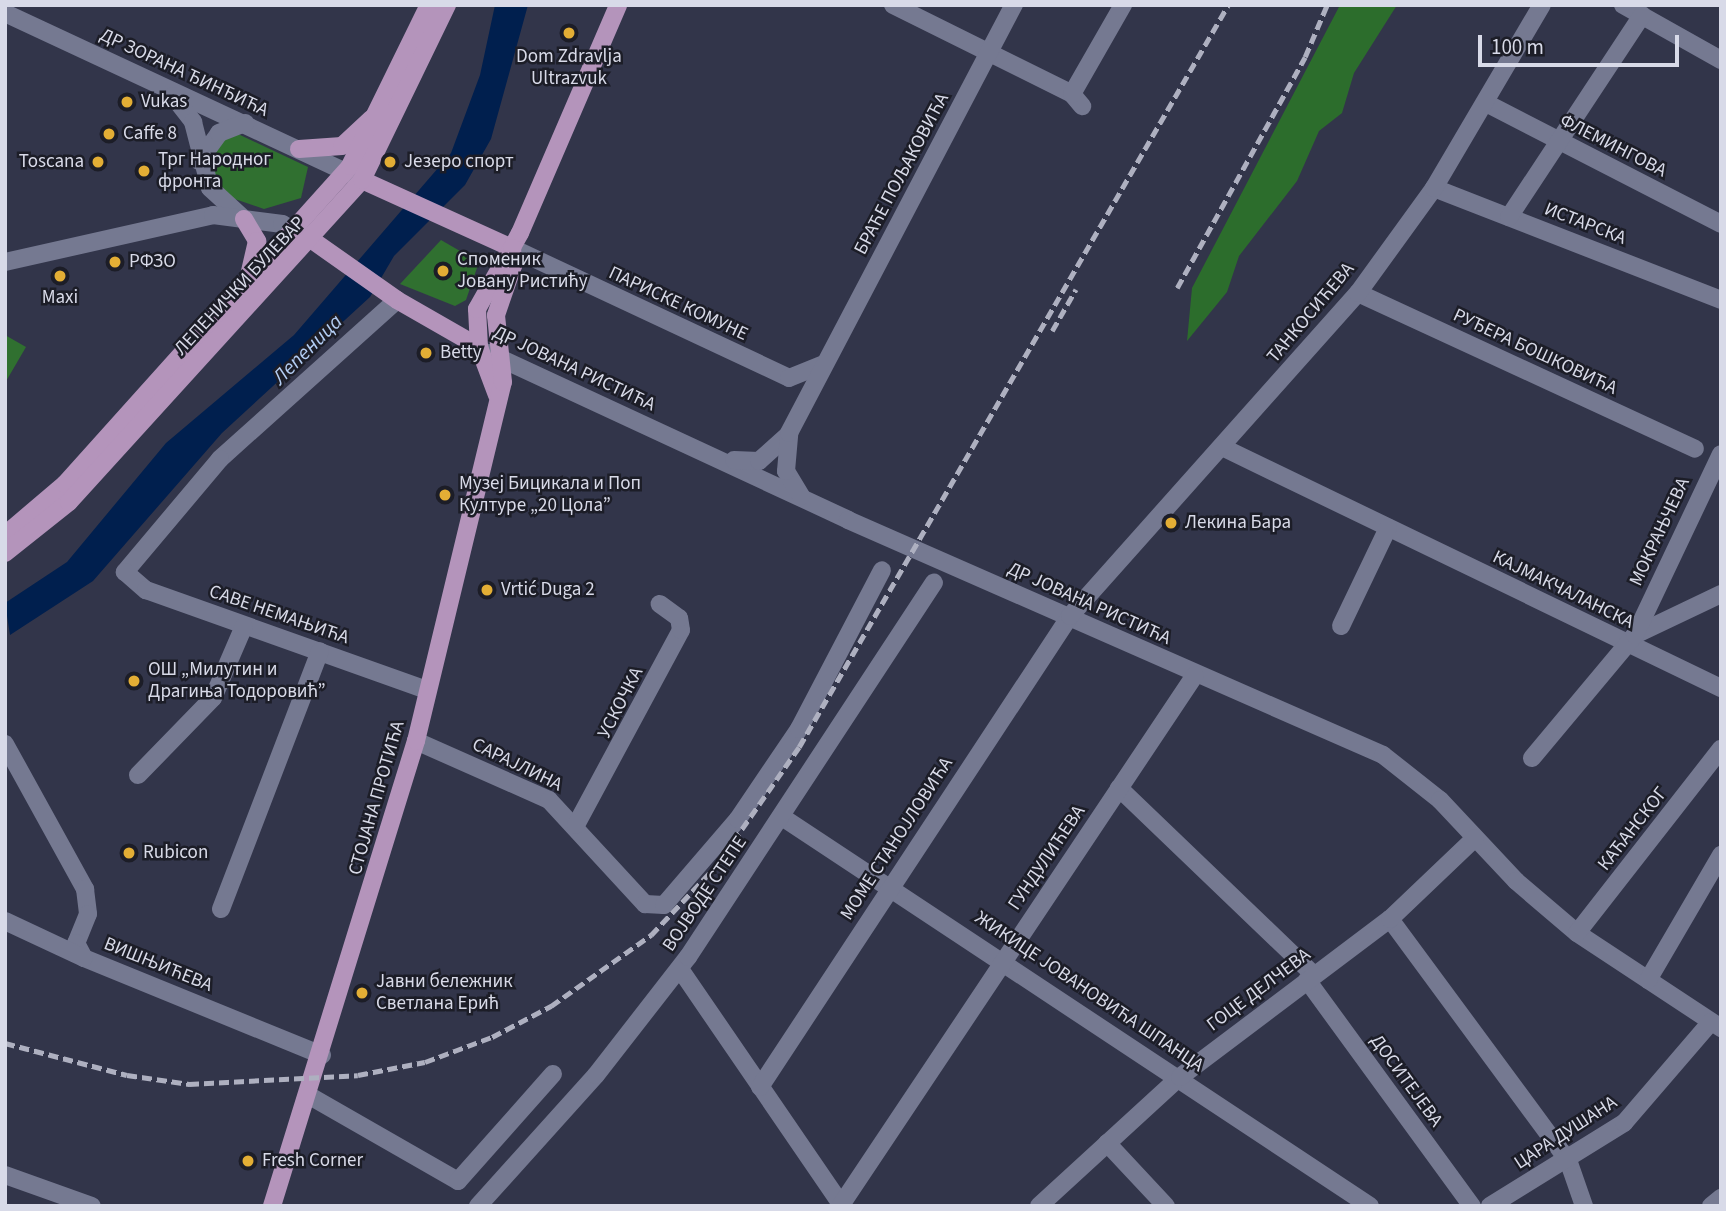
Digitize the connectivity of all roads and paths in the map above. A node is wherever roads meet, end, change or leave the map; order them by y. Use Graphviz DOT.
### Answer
graph roads {
  1 [pos="429,5"];
  2 [pos="447,5"];
  3 [pos="618,5"];
  4 [pos="893,5"];
  5 [pos="1014,5"];
  6 [pos="1123,5"];
  7 [pos="1542,5"];
  8 [pos="1623,5"];
  9 [pos="5,13"];
  10 [pos="1642,15"];
  11 [pos="988,52"];
  12 [pos="1720,59"];
  13 [pos="168,90"];
  14 [pos="1486,103"];
  15 [pos="386,104"];
  16 [pos="244,123"];
  17 [pos="1557,141"];
  18 [pos="299,149"];
  19 [pos="199,161"];
  20 [pos="345,172"];
  21 [pos="362,180"];
  22 [pos="1434,188"];
  23 [pos="1509,217"];
  24 [pos="244,219"];
  25 [pos="1721,224"];
  26 [pos="295,229"];
  27 [pos="312,240"];
  28 [pos="512,248"];
  29 [pos="5,262"];
  30 [pos="246,284"];
  31 [pos="1357,293"];
  32 [pos="393,297"];
  33 [pos="1721,300"];
  34 [pos="497,306"];
  35 [pos="475,323"];
  36 [pos="442,328"];
  37 [pos="479,347"];
  38 [pos="502,360"];
  39 [pos="826,362"];
  40 [pos="789,378"];
  41 [pos="497,395"];
  42 [pos="800,412"];
  43 [pos="789,433"];
  44 [pos="1224,448"];
  45 [pos="1695,449"];
  46 [pos="1721,454"];
  47 [pos="717,457"];
  48 [pos="805,499"];
  49 [pos="1388,528"];
  50 [pos="5,535"];
  51 [pos="5,553"];
  52 [pos="882,570"];
  53 [pos="934,582"];
  54 [pos="1721,594"];
  55 [pos="660,604"];
  56 [pos="1070,616"];
  57 [pos="244,626"];
  58 [pos="1341,626"];
  59 [pos="1631,640"];
  60 [pos="320,651"];
  61 [pos="1195,675"];
  62 [pos="1721,688"];
  63 [pos="428,690"];
  64 [pos="416,741"];
  65 [pos="5,744"];
  66 [pos="1721,749"];
  67 [pos="1532,758"];
  68 [pos="138,775"];
  69 [pos="1119,788"];
  70 [pos="782,817"];
  71 [pos="576,825"];
  72 [pos="1475,838"];
  73 [pos="1721,855"];
  74 [pos="890,886"];
  75 [pos="645,904"];
  76 [pos="221,909"];
  77 [pos="1390,919"];
  78 [pos="5,921"];
  79 [pos="1577,933"];
  80 [pos="84,958"];
  81 [pos="1004,959"];
  82 [pos="680,969"];
  83 [pos="1311,977"];
  84 [pos="1648,979"];
  85 [pos="1716,1025"];
  86 [pos="322,1055"];
  87 [pos="552,1074"];
  88 [pos="1180,1077"];
  89 [pos="760,1087"];
  90 [pos="308,1095"];
  91 [pos="1107,1143"];
  92 [pos="1568,1160"];
  93 [pos="5,1175"];
  94 [pos="1721,1198"];
  95 [pos="488,1203"];
  96 [pos="92,1206"];
  97 [pos="272,1206"];
  98 [pos="841,1206"];
  99 [pos="1040,1206"];
  100 [pos="1166,1206"];
  101 [pos="1370,1206"];
  102 [pos="1472,1206"];
  103 [pos="1490,1206"];
  104 [pos="1584,1206"];
  105 [pos="1711,1206"];
  1 -- 15 [label="main road, ЛЕПЕНИЧКИ БУЛЕВАР"];
  2 -- 21 [label="main road, ЛЕПЕНИЧКИ БУЛЕВАР"];
  3 -- 28 [label="main road"];
  4 -- 11 [label="street"];
  5 -- 11 [label="street, БРАЋЕ ПОЉАКОВИЋА"];
  6 -- 11 [label="street"];
  7 -- 14 [label="street, ТАНКОСИЋЕВА"];
  8 -- 10 [label="street"];
  9 -- 13 [label="street, ДР ЗОРАНА ЂИНЂИЋА"];
  10 -- 12 [label="street"];
  10 -- 17 [label="street"];
  11 -- 39 [label="street, БРАЋЕ ПОЉАКОВИЋА"];
  13 -- 16 [label="street, ДР ЗОРАНА ЂИНЂИЋА"];
  13 -- 19 [label="street"];
  14 -- 17 [label="street, ФЛЕМИНГОВА"];
  14 -- 22 [label="street, ТАНКОСИЋЕВА"];
  15 -- 18 [label="main road"];
  15 -- 20 [label="main road, ЛЕПЕНИЧКИ БУЛЕВАР"];
  16 -- 18 [label="street, ДР ЗОРАНА ЂИНЂИЋА"];
  16 -- 19 [label="street"];
  17 -- 23 [label="street"];
  17 -- 25 [label="street, ФЛЕМИНГОВА"];
  18 -- 20 [label="street, ДР ЗОРАНА ЂИНЂИЋА"];
  19 -- 24 [label="street"];
  20 -- 21 [label="street, ДР ЗОРАНА ЂИНЂИЋА"];
  20 -- 26 [label="main road, ЛЕПЕНИЧКИ БУЛЕВАР"];
  21 -- 27 [label="main road, ЛЕПЕНИЧКИ БУЛЕВАР"];
  21 -- 28 [label="main road"];
  22 -- 23 [label="street, ИСТАРСКА"];
  22 -- 31 [label="street, ТАНКОСИЋЕВА"];
  23 -- 33 [label="street, ИСТАРСКА"];
  24 -- 26 [label="street"];
  24 -- 29 [label="street"];
  24 -- 30 [label="main road"];
  26 -- 27 [label="street"];
  26 -- 30 [label="main road, ЛЕПЕНИЧКИ БУЛЕВАР"];
  27 -- 32 [label="main road, ДР ЈОВАНА РИСТИЋА"];
  27 -- 51 [label="main road, ЛЕПЕНИЧКИ БУЛЕВАР"];
  28 -- 34 [label="main road"];
  28 -- 35 [label="main road"];
  28 -- 40 [label="street, ПАРИСКЕ КОМУНЕ"];
  30 -- 50 [label="main road, ЛЕПЕНИЧКИ БУЛЕВАР"];
  31 -- 44 [label="street, ТАНКОСИЋЕВА"];
  31 -- 45 [label="street, РУЂЕРА БОШКОВИЋА"];
  32 -- 36 [label="main road, ДР ЈОВАНА РИСТИЋА"];
  32 -- 57 [label="street, САВЕ НЕМАЊИЋА"];
  34 -- 35 [label="main road"];
  34 -- 38 [label="main road, СТОЈАНА ПРОТИЋА"];
  35 -- 36 [label="main road"];
  35 -- 37 [label="main road"];
  36 -- 37 [label="main road, ДР ЈОВАНА РИСТИЋА"];
  37 -- 38 [label="street, ДР ЈОВАНА РИСТИЋА"];
  37 -- 41 [label="main road"];
  38 -- 41 [label="main road, СТОЈАНА ПРОТИЋА"];
  38 -- 47 [label="street, ДР ЈОВАНА РИСТИЋА"];
  39 -- 40 [label="street"];
  39 -- 42 [label="street, БРАЋЕ ПОЉАКОВИЋА"];
  40 -- 42 [label="street"];
  41 -- 63 [label="main road, СТОЈАНА ПРОТИЋА"];
  42 -- 43 [label="street, БРАЋЕ ПОЉАКОВИЋА"];
  43 -- 47 [label="street"];
  43 -- 48 [label="street"];
  44 -- 49 [label="street, КАЈМАКЧАЛАНСКА"];
  44 -- 56 [label="street, ТАНКОСИЋЕВА"];
  46 -- 59 [label="street, МОКРАЊЧЕВА"];
  47 -- 48 [label="street, ДР ЈОВАНА РИСТИЋА"];
  48 -- 61 [label="street, ДР ЈОВАНА РИСТИЋА"];
  49 -- 58 [label="street"];
  49 -- 59 [label="street, КАЈМАКЧАЛАНСКА"];
  52 -- 75 [label="street, ВОЈВОДЕ СТЕПЕ"];
  53 -- 70 [label="street, ВОЈВОДЕ СТЕПЕ"];
  54 -- 59 [label="street"];
  55 -- 71 [label="street, УСКОЧКА"];
  56 -- 74 [label="street, МОМЕ СТАНОЈЛОВИЋА"];
  57 -- 60 [label="street, САВЕ НЕМАЊИЋА"];
  57 -- 68 [label="street"];
  59 -- 62 [label="street, КАЈМАКЧАЛАНСКА"];
  59 -- 67 [label="street, МОКРАЊЧЕВА"];
  60 -- 63 [label="street, САВЕ НЕМАЊИЋА"];
  60 -- 76 [label="street"];
  61 -- 69 [label="street, ГУНДУЛИЋЕВА"];
  61 -- 72 [label="street, ДР ЈОВАНА РИСТИЋА"];
  63 -- 64 [label="main road, СТОЈАНА ПРОТИЋА"];
  64 -- 71 [label="street, САРАЈЛИНА"];
  64 -- 86 [label="main road, СТОЈАНА ПРОТИЋА"];
  65 -- 80 [label="street, ВИШЊИЋЕВА"];
  66 -- 79 [label="street, КАЋАНСКОГ"];
  69 -- 81 [label="street, ГУНДУЛИЋЕВА"];
  69 -- 83 [label="street, ДОСИТЕЈЕВА"];
  70 -- 74 [label="street, ЖИКИЦЕ ЈОВАНОВИЋА ШПАНЦА"];
  70 -- 82 [label="street, ВОЈВОДЕ СТЕПЕ"];
  71 -- 75 [label="street, САРАЈЛИНА"];
  72 -- 77 [label="street, ГОЦЕ ДЕЛЧЕВА"];
  72 -- 79 [label="street, ДР ЈОВАНА РИСТИЋА"];
  73 -- 84 [label="street"];
  74 -- 81 [label="street, ЖИКИЦЕ ЈОВАНОВИЋА ШПАНЦА"];
  74 -- 89 [label="street, МОМЕ СТАНОЈЛОВИЋА"];
  77 -- 83 [label="street, ГОЦЕ ДЕЛЧЕВА"];
  77 -- 92 [label="street"];
  78 -- 80 [label="street"];
  79 -- 84 [label="street, ДР ЈОВАНА РИСТИЋА"];
  80 -- 86 [label="street, ВИШЊИЋЕВА"];
  81 -- 88 [label="street, ЖИКИЦЕ ЈОВАНОВИЋА ШПАНЦА"];
  81 -- 98 [label="street, ГУНДУЛИЋЕВА"];
  82 -- 89 [label="street"];
  82 -- 95 [label="street, ВОЈВОДЕ СТЕПЕ"];
  83 -- 88 [label="street, ГОЦЕ ДЕЛЧЕВА"];
  83 -- 102 [label="street, ДОСИТЕЈЕВА"];
  84 -- 85 [label="street, ДР ЈОВАНА РИСТИЋА"];
  85 -- 92 [label="street, ЦАРА ДУШАНА"];
  86 -- 90 [label="main road, СТОЈАНА ПРОТИЋА"];
  87 -- 90 [label="street"];
  88 -- 91 [label="street, ГОЦЕ ДЕЛЧЕВА"];
  88 -- 101 [label="street, ЖИКИЦЕ ЈОВАНОВИЋА ШПАНЦА"];
  89 -- 98 [label="street"];
  90 -- 97 [label="main road, СТОЈАНА ПРОТИЋА"];
  91 -- 99 [label="street, ГОЦЕ ДЕЛЧЕВА"];
  91 -- 100 [label="street"];
  92 -- 103 [label="street, ЦАРА ДУШАНА"];
  92 -- 104 [label="street"];
  93 -- 96 [label="street"];
  94 -- 105 [label="street"];
}
